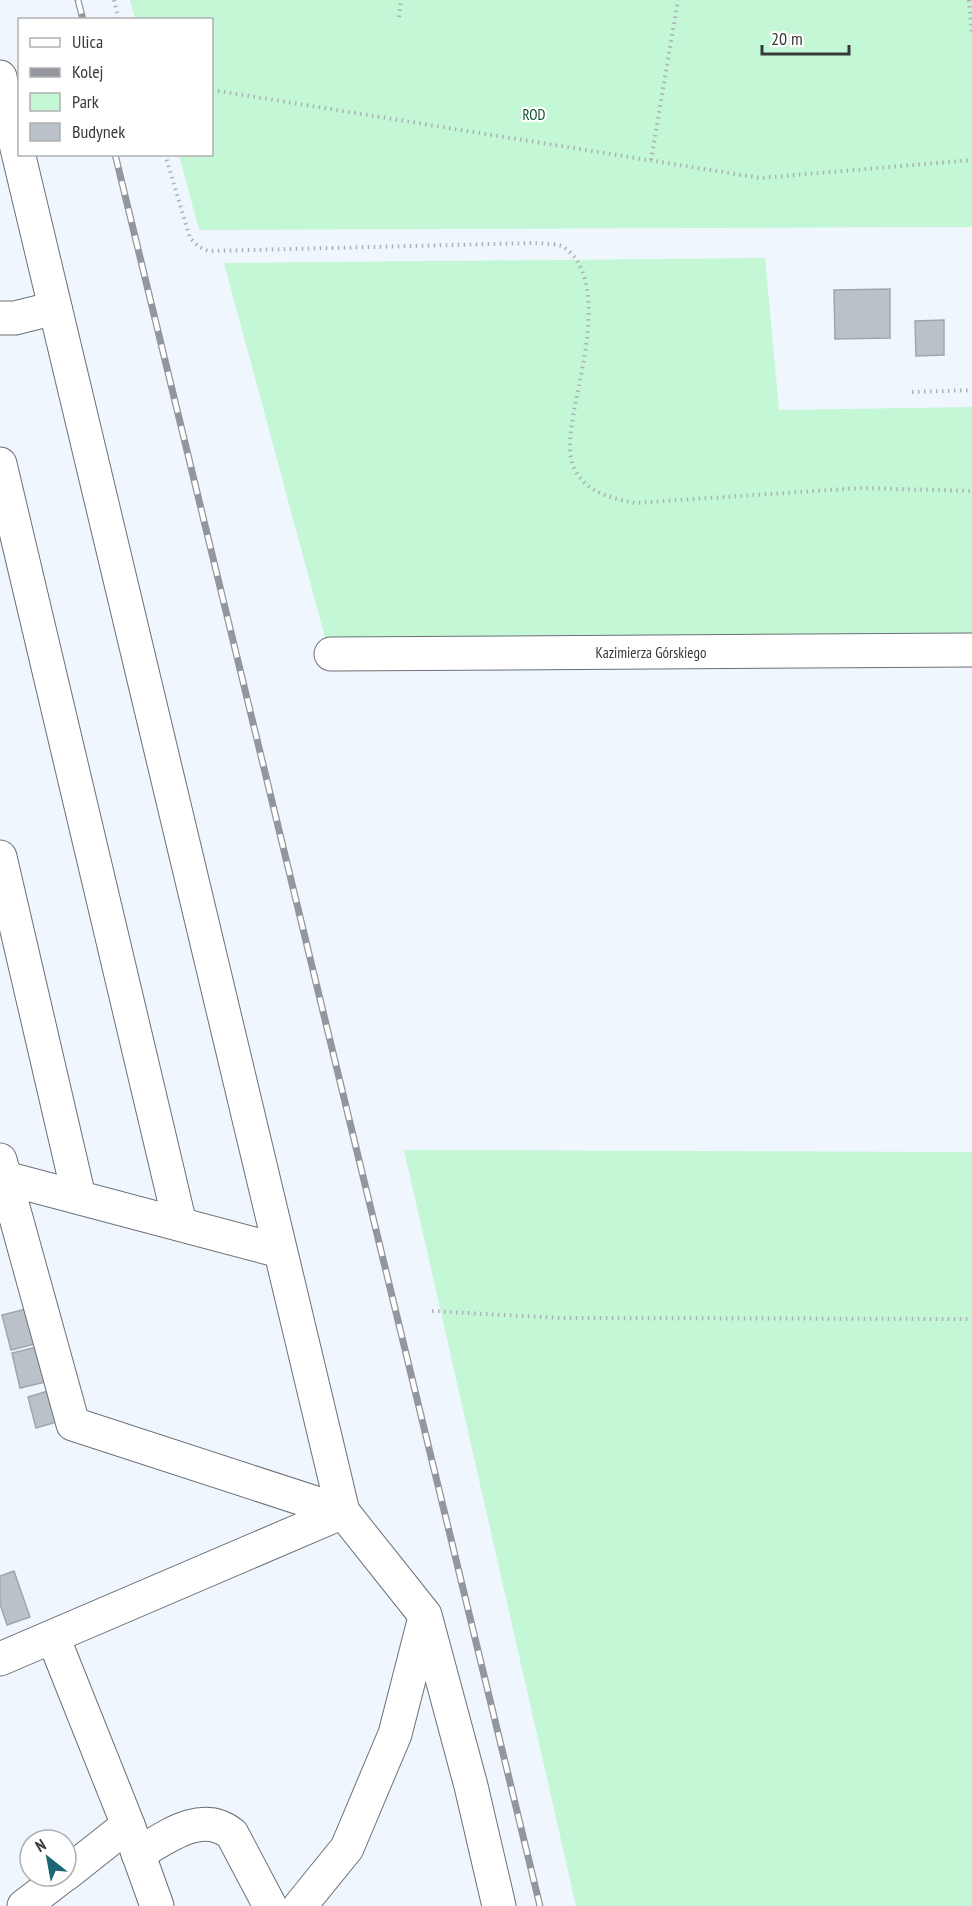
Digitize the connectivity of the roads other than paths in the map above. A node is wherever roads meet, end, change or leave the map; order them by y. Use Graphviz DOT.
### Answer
graph roads {
  1 [pos="0,77"];
  2 [pos="18,153"];
  3 [pos="19,156"];
  4 [pos="55,308"];
  5 [pos="0,318"];
  6 [pos="0,464"];
  7 [pos="972,650"];
  8 [pos="331,654"];
  9 [pos="0,857"];
  10 [pos="2,1169"];
  11 [pos="79,1197"];
  12 [pos="180,1224"];
  13 [pos="280,1251"];
  14 [pos="343,1512"];
  15 [pos="425,1615"];
  16 [pos="53,1637"];
  17 [pos="0,1659"];
  18 [pos="133,1839"];
  19 [pos="78,1868"];
  20 [pos="47,1888"];
  21 [pos="24,1906"];
  22 [pos="157,1906"];
  23 [pos="270,1906"];
  24 [pos="300,1906"];
  25 [pos="499,1906"];
  1 -- 2 [label="street"];
  3 -- 4 [label="street"];
  4 -- 5 [label="street"];
  4 -- 13 [label="street"];
  6 -- 12 [label="street"];
  7 -- 8 [label="street, Kazimierza Górskiego"];
  9 -- 11 [label="street"];
  10 -- 11 [label="street"];
  10 -- 14 [label="street"];
  11 -- 12 [label="street"];
  12 -- 13 [label="street"];
  13 -- 14 [label="street"];
  14 -- 15 [label="street"];
  14 -- 16 [label="street"];
  15 -- 24 [label="street"];
  15 -- 25 [label="street"];
  16 -- 17 [label="street"];
  16 -- 18 [label="street"];
  18 -- 19 [label="street"];
  18 -- 22 [label="street"];
  18 -- 23 [label="street"];
  20 -- 21 [label="street"];
}
